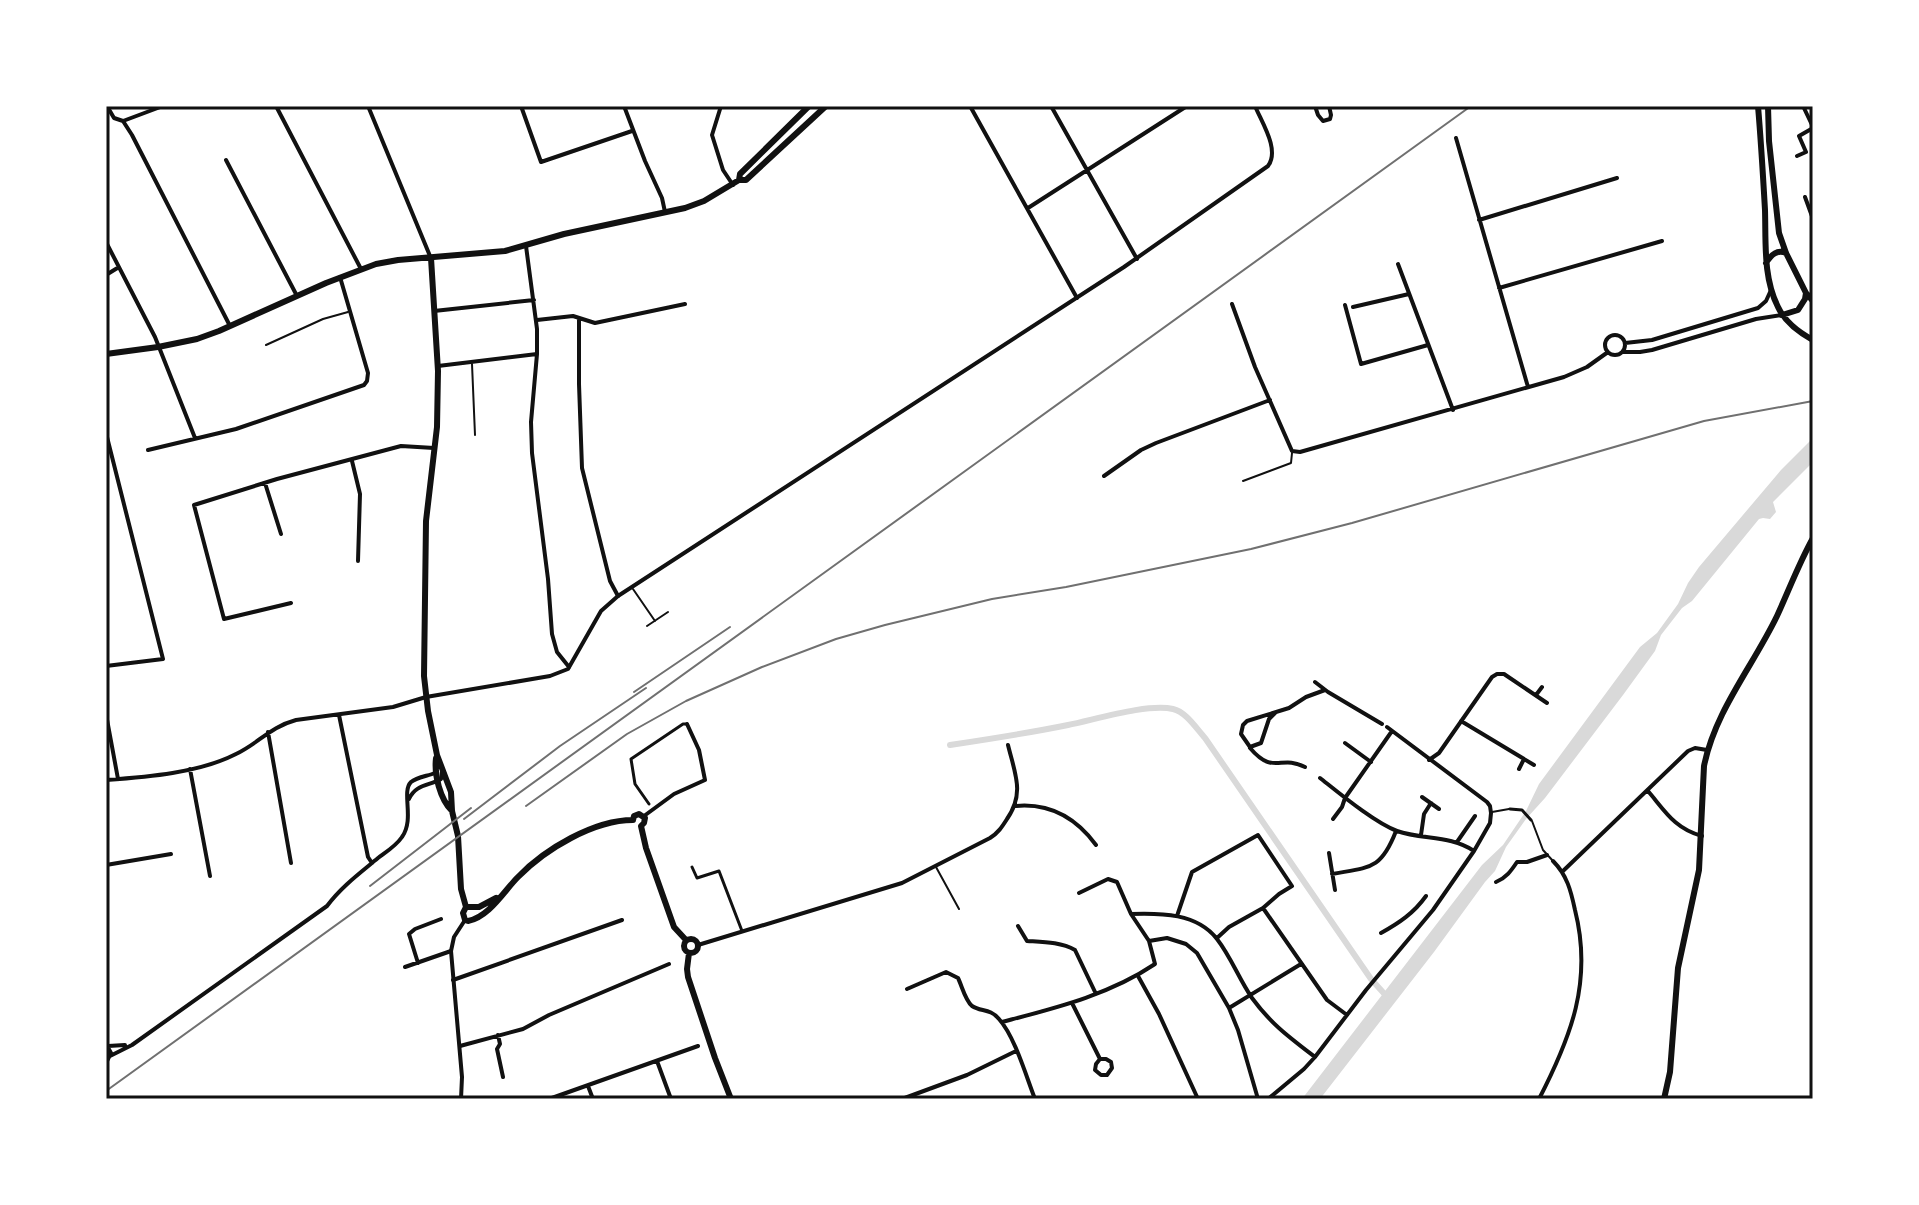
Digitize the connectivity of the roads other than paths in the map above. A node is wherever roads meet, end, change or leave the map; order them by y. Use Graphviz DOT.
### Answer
graph roads {
  1 [pos="107,106"];
  2 [pos="163,106"];
  3 [pos="276,106"];
  4 [pos="368,106"];
  5 [pos="521,106"];
  6 [pos="624,106"];
  7 [pos="721,106"];
  8 [pos="809,106"];
  9 [pos="826,106"];
  10 [pos="970,106"];
  11 [pos="1051,106"];
  12 [pos="1187,106"];
  13 [pos="1255,106"];
  14 [pos="1315,106"];
  15 [pos="1329,106"];
  16 [pos="1758,106"];
  17 [pos="1768,106"];
  18 [pos="1803,106"];
  19 [pos="1178,108"];
  20 [pos="123,121"];
  21 [pos="1813,128"];
  22 [pos="632,131"];
  23 [pos="1456,138"];
  24 [pos="1797,156"];
  25 [pos="226,160"];
  26 [pos="1087,170"];
  27 [pos="1617,178"];
  28 [pos="736,182"];
  29 [pos="1805,197"];
  30 [pos="1028,208"];
  31 [pos="666,213"];
  32 [pos="1813,219"];
  33 [pos="1479,220"];
  34 [pos="1662,241"];
  35 [pos="106,242"];
  36 [pos="526,246"];
  37 [pos="1786,253"];
  38 [pos="431,258"];
  39 [pos="1137,259"];
  40 [pos="1766,263"];
  41 [pos="1398,264"];
  42 [pos="119,267"];
  43 [pos="361,269"];
  44 [pos="106,275"];
  45 [pos="340,277"];
  46 [pos="1499,288"];
  47 [pos="1771,290"];
  48 [pos="1409,294"];
  49 [pos="297,296"];
  50 [pos="1077,298"];
  51 [pos="534,300"];
  52 [pos="1811,300"];
  53 [pos="685,304"];
  54 [pos="1232,304"];
  55 [pos="1345,305"];
  56 [pos="1353,307"];
  57 [pos="349,311"];
  58 [pos="434,311"];
  59 [pos="1782,315"];
  60 [pos="579,318"];
  61 [pos="537,320"];
  62 [pos="230,326"];
  63 [pos="1813,340"];
  64 [pos="1625,343"];
  65 [pos="266,345"];
  66 [pos="1428,345"];
  67 [pos="158,347"];
  68 [pos="1608,352"];
  69 [pos="1623,352"];
  70 [pos="106,354"];
  71 [pos="537,354"];
  72 [pos="472,361"];
  73 [pos="438,366"];
  74 [pos="1528,387"];
  75 [pos="1270,400"];
  76 [pos="1453,410"];
  77 [pos="106,433"];
  78 [pos="475,435"];
  79 [pos="195,438"];
  80 [pos="434,448"];
  81 [pos="148,450"];
  82 [pos="1292,451"];
  83 [pos="352,460"];
  84 [pos="1104,476"];
  85 [pos="1243,481"];
  86 [pos="265,483"];
  87 [pos="281,534"];
  88 [pos="1813,538"];
  89 [pos="358,561"];
  90 [pos="632,587"];
  91 [pos="618,596"];
  92 [pos="291,603"];
  93 [pos="668,612"];
  94 [pos="655,621"];
  95 [pos="647,626"];
  96 [pos="106,666"];
  97 [pos="569,667"];
  98 [pos="1315,682"];
  99 [pos="1542,687"];
  100 [pos="1325,690"];
  101 [pos="1536,695"];
  102 [pos="426,697"];
  103 [pos="1547,703"];
  104 [pos="1275,713"];
  105 [pos="106,714"];
  106 [pos="339,715"];
  107 [pos="1461,721"];
  108 [pos="687,724"];
  109 [pos="1387,727"];
  110 [pos="268,732"];
  111 [pos="1261,743"];
  112 [pos="1345,743"];
  113 [pos="1250,747"];
  114 [pos="1009,748"];
  115 [pos="1707,750"];
  116 [pos="437,755"];
  117 [pos="1259,758"];
  118 [pos="1524,759"];
  119 [pos="1429,760"];
  120 [pos="1371,762"];
  121 [pos="441,765"];
  122 [pos="1534,765"];
  123 [pos="1305,767"];
  124 [pos="190,769"];
  125 [pos="1519,769"];
  126 [pos="436,772"];
  127 [pos="1320,778"];
  128 [pos="118,779"];
  129 [pos="106,780"];
  130 [pos="438,781"];
  131 [pos="1648,791"];
  132 [pos="1422,797"];
  133 [pos="1345,798"];
  134 [pos="408,801"];
  135 [pos="1431,803"];
  136 [pos="649,804"];
  137 [pos="1016,806"];
  138 [pos="1439,809"];
  139 [pos="1510,809"];
  140 [pos="1491,813"];
  141 [pos="453,815"];
  142 [pos="644,816"];
  143 [pos="1475,816"];
  144 [pos="1333,819"];
  145 [pos="633,820"];
  146 [pos="1531,820"];
  147 [pos="641,826"];
  148 [pos="1396,831"];
  149 [pos="1421,835"];
  150 [pos="1702,836"];
  151 [pos="1457,842"];
  152 [pos="1096,845"];
  153 [pos="1474,851"];
  154 [pos="1329,853"];
  155 [pos="171,854"];
  156 [pos="1547,855"];
  157 [pos="1553,861"];
  158 [pos="291,863"];
  159 [pos="372,863"];
  160 [pos="106,865"];
  161 [pos="936,866"];
  162 [pos="692,867"];
  163 [pos="1563,871"];
  164 [pos="1332,874"];
  165 [pos="210,876"];
  166 [pos="1496,882"];
  167 [pos="1335,890"];
  168 [pos="505,891"];
  169 [pos="1079,893"];
  170 [pos="1426,896"];
  171 [pos="470,907"];
  172 [pos="1263,908"];
  173 [pos="959,909"];
  174 [pos="1131,914"];
  175 [pos="1177,916"];
  176 [pos="477,917"];
  177 [pos="441,919"];
  178 [pos="465,920"];
  179 [pos="622,920"];
  180 [pos="1018,926"];
  181 [pos="742,931"];
  182 [pos="1381,933"];
  183 [pos="1217,938"];
  184 [pos="686,940"];
  185 [pos="1149,941"];
  186 [pos="698,945"];
  187 [pos="451,951"];
  188 [pos="689,953"];
  189 [pos="418,963"];
  190 [pos="669,964"];
  191 [pos="1301,964"];
  192 [pos="405,967"];
  193 [pos="1138,976"];
  194 [pos="453,980"];
  195 [pos="907,989"];
  196 [pos="1096,994"];
  197 [pos="1250,995"];
  198 [pos="1072,1003"];
  199 [pos="1229,1008"];
  200 [pos="1347,1015"];
  201 [pos="1002,1022"];
  202 [pos="498,1035"];
  203 [pos="107,1045"];
  204 [pos="132,1045"];
  205 [pos="459,1046"];
  206 [pos="698,1046"];
  207 [pos="1016,1051"];
  208 [pos="110,1056"];
  209 [pos="1315,1057"];
  210 [pos="1100,1059"];
  211 [pos="657,1061"];
  212 [pos="106,1063"];
  213 [pos="503,1077"];
  214 [pos="588,1086"];
  215 [pos="461,1099"];
  216 [pos="549,1099"];
  217 [pos="593,1099"];
  218 [pos="671,1099"];
  219 [pos="731,1099"];
  220 [pos="902,1099"];
  221 [pos="1035,1099"];
  222 [pos="1198,1099"];
  223 [pos="1258,1099"];
  224 [pos="1268,1099"];
  225 [pos="1539,1099"];
  226 [pos="1664,1099"];
  1 -- 20 [label="street"];
  2 -- 20 [label="street"];
  3 -- 43 [label="street"];
  4 -- 38 [label="street"];
  5 -- 22 [label="street"];
  6 -- 22 [label="street"];
  7 -- 28 [label="street"];
  8 -- 28 [label="main road"];
  9 -- 28 [label="main road"];
  10 -- 30 [label="street"];
  11 -- 26 [label="street"];
  12 -- 19 [label="street"];
  13 -- 39 [label="street"];
  14 -- 15 [label="street"];
  16 -- 40 [label="main road"];
  17 -- 37 [label="main road"];
  18 -- 21 [label="street"];
  19 -- 26 [label="street"];
  20 -- 62 [label="street"];
  21 -- 24 [label="street"];
  22 -- 31 [label="street"];
  23 -- 33 [label="street"];
  25 -- 49 [label="street"];
  26 -- 30 [label="street"];
  26 -- 39 [label="street"];
  27 -- 33 [label="street"];
  28 -- 31 [label="main road"];
  29 -- 32 [label="street"];
  30 -- 50 [label="street"];
  31 -- 36 [label="main road"];
  33 -- 46 [label="street"];
  34 -- 46 [label="street"];
  35 -- 42 [label="street"];
  36 -- 38 [label="main road"];
  36 -- 51 [label="street"];
  37 -- 40 [label="main road"];
  37 -- 52 [label="main road"];
  38 -- 43 [label="main road"];
  38 -- 58 [label="main road"];
  39 -- 50 [label="street"];
  40 -- 47 [label="main road"];
  41 -- 48 [label="street"];
  42 -- 44 [label="street"];
  42 -- 67 [label="street"];
  43 -- 45 [label="main road"];
  45 -- 49 [label="main road"];
  45 -- 57 [label="street"];
  46 -- 74 [label="street"];
  47 -- 59 [label="main road"];
  47 -- 64 [label="street"];
  48 -- 56 [label="street"];
  48 -- 66 [label="street"];
  49 -- 62 [label="main road"];
  50 -- 90 [label="street"];
  51 -- 58 [label="street"];
  51 -- 61 [label="street"];
  52 -- 59 [label="main road"];
  53 -- 60 [label="street"];
  54 -- 75 [label="street"];
  55 -- 66 [label="street"];
  57 -- 65 [label="lane"];
  57 -- 79 [label="street"];
  58 -- 73 [label="main road"];
  59 -- 63 [label="main road"];
  59 -- 69 [label="street"];
  60 -- 61 [label="street"];
  60 -- 91 [label="street"];
  61 -- 71 [label="street"];
  62 -- 67 [label="main road"];
  64 -- 68 [label="street"];
  64 -- 69 [label="street"];
  66 -- 76 [label="street"];
  67 -- 70 [label="main road"];
  67 -- 79 [label="street"];
  68 -- 69 [label="street"];
  68 -- 74 [label="street"];
  71 -- 72 [label="street"];
  71 -- 97 [label="street"];
  72 -- 73 [label="street"];
  72 -- 78 [label="lane"];
  73 -- 80 [label="main road"];
  74 -- 76 [label="street"];
  75 -- 82 [label="street"];
  75 -- 84 [label="street"];
  76 -- 82 [label="street"];
  77 -- 96 [label="street"];
  79 -- 81 [label="street"];
  80 -- 83 [label="street"];
  80 -- 102 [label="main road"];
  82 -- 85 [label="lane"];
  83 -- 86 [label="street"];
  83 -- 89 [label="street"];
  86 -- 87 [label="street"];
  86 -- 92 [label="street"];
  88 -- 115 [label="main road"];
  90 -- 91 [label="street"];
  90 -- 94 [label="lane"];
  91 -- 97 [label="street"];
  93 -- 94 [label="lane"];
  94 -- 95 [label="lane"];
  97 -- 102 [label="street"];
  98 -- 100 [label="street"];
  99 -- 101 [label="street"];
  100 -- 104 [label="street"];
  100 -- 109 [label="street"];
  101 -- 103 [label="street"];
  101 -- 107 [label="street"];
  102 -- 106 [label="street"];
  102 -- 116 [label="main road"];
  104 -- 111 [label="street"];
  104 -- 113 [label="street"];
  105 -- 128 [label="street"];
  106 -- 110 [label="street"];
  106 -- 159 [label="street"];
  107 -- 118 [label="street"];
  107 -- 119 [label="street"];
  108 -- 136 [label="street"];
  108 -- 142 [label="street"];
  109 -- 119 [label="street"];
  109 -- 120 [label="street"];
  110 -- 124 [label="street"];
  110 -- 158 [label="street"];
  111 -- 113 [label="street"];
  111 -- 117 [label="street"];
  112 -- 120 [label="street"];
  113 -- 117 [label="street"];
  114 -- 137 [label="street"];
  115 -- 131 [label="street"];
  115 -- 150 [label="main road"];
  116 -- 121 [label="main road"];
  116 -- 126 [label="main road"];
  117 -- 123 [label="street"];
  118 -- 122 [label="street"];
  118 -- 125 [label="street"];
  119 -- 140 [label="street"];
  120 -- 133 [label="street"];
  121 -- 130 [label="street"];
  121 -- 141 [label="main road"];
  124 -- 128 [label="street"];
  124 -- 165 [label="street"];
  126 -- 130 [label="main road"];
  126 -- 134 [label="street"];
  127 -- 133 [label="street"];
  128 -- 129 [label="street"];
  130 -- 134 [label="street"];
  130 -- 141 [label="main road"];
  131 -- 150 [label="street"];
  131 -- 163 [label="street"];
  132 -- 135 [label="street"];
  133 -- 144 [label="street"];
  133 -- 148 [label="street"];
  134 -- 159 [label="street"];
  135 -- 138 [label="street"];
  135 -- 149 [label="street"];
  137 -- 152 [label="street"];
  137 -- 161 [label="street"];
  139 -- 140 [label="lane"];
  139 -- 146 [label="street"];
  140 -- 153 [label="street"];
  141 -- 171 [label="main road"];
  142 -- 145 [label="main road"];
  142 -- 147 [label="main road"];
  143 -- 151 [label="street"];
  145 -- 147 [label="main road"];
  145 -- 168 [label="main road"];
  146 -- 156 [label="lane"];
  147 -- 184 [label="main road"];
  148 -- 149 [label="street"];
  148 -- 164 [label="street"];
  149 -- 151 [label="street"];
  150 -- 226 [label="main road"];
  151 -- 153 [label="street"];
  153 -- 200 [label="street"];
  154 -- 164 [label="street"];
  155 -- 160 [label="street"];
  156 -- 157 [label="lane"];
  156 -- 166 [label="street"];
  157 -- 163 [label="street"];
  159 -- 204 [label="street"];
  161 -- 173 [label="lane"];
  161 -- 181 [label="street"];
  162 -- 181 [label="street"];
  163 -- 225 [label="street"];
  164 -- 167 [label="street"];
  168 -- 171 [label="main road"];
  168 -- 176 [label="main road"];
  169 -- 174 [label="street"];
  170 -- 182 [label="street"];
  171 -- 176 [label="main road"];
  171 -- 178 [label="main road"];
  172 -- 175 [label="street"];
  172 -- 183 [label="street"];
  172 -- 191 [label="street"];
  174 -- 175 [label="street"];
  174 -- 185 [label="street"];
  175 -- 183 [label="street"];
  176 -- 178 [label="main road"];
  177 -- 189 [label="street"];
  178 -- 187 [label="street"];
  179 -- 194 [label="street"];
  180 -- 196 [label="street"];
  181 -- 186 [label="street"];
  183 -- 197 [label="street"];
  184 -- 186 [label="main road"];
  184 -- 188 [label="main road"];
  185 -- 193 [label="street"];
  185 -- 199 [label="street"];
  186 -- 188 [label="main road"];
  187 -- 189 [label="street"];
  187 -- 194 [label="street"];
  188 -- 219 [label="main road"];
  189 -- 192 [label="street"];
  190 -- 202 [label="street"];
  191 -- 197 [label="street"];
  191 -- 200 [label="street"];
  193 -- 196 [label="street"];
  193 -- 222 [label="street"];
  194 -- 205 [label="street"];
  195 -- 201 [label="street"];
  196 -- 198 [label="street"];
  197 -- 199 [label="street"];
  197 -- 209 [label="street"];
  198 -- 201 [label="street"];
  198 -- 210 [label="street"];
  199 -- 223 [label="street"];
  200 -- 209 [label="street"];
  201 -- 207 [label="street"];
  202 -- 205 [label="street"];
  202 -- 213 [label="street"];
  203 -- 204 [label="street"];
  203 -- 208 [label="street"];
  204 -- 208 [label="street"];
  205 -- 215 [label="street"];
  206 -- 211 [label="street"];
  207 -- 220 [label="street"];
  207 -- 221 [label="street"];
  208 -- 212 [label="street"];
  209 -- 224 [label="street"];
  210 -- 210 [label="street"];
  211 -- 214 [label="street"];
  211 -- 218 [label="street"];
  214 -- 216 [label="street"];
  214 -- 217 [label="street"];
}
